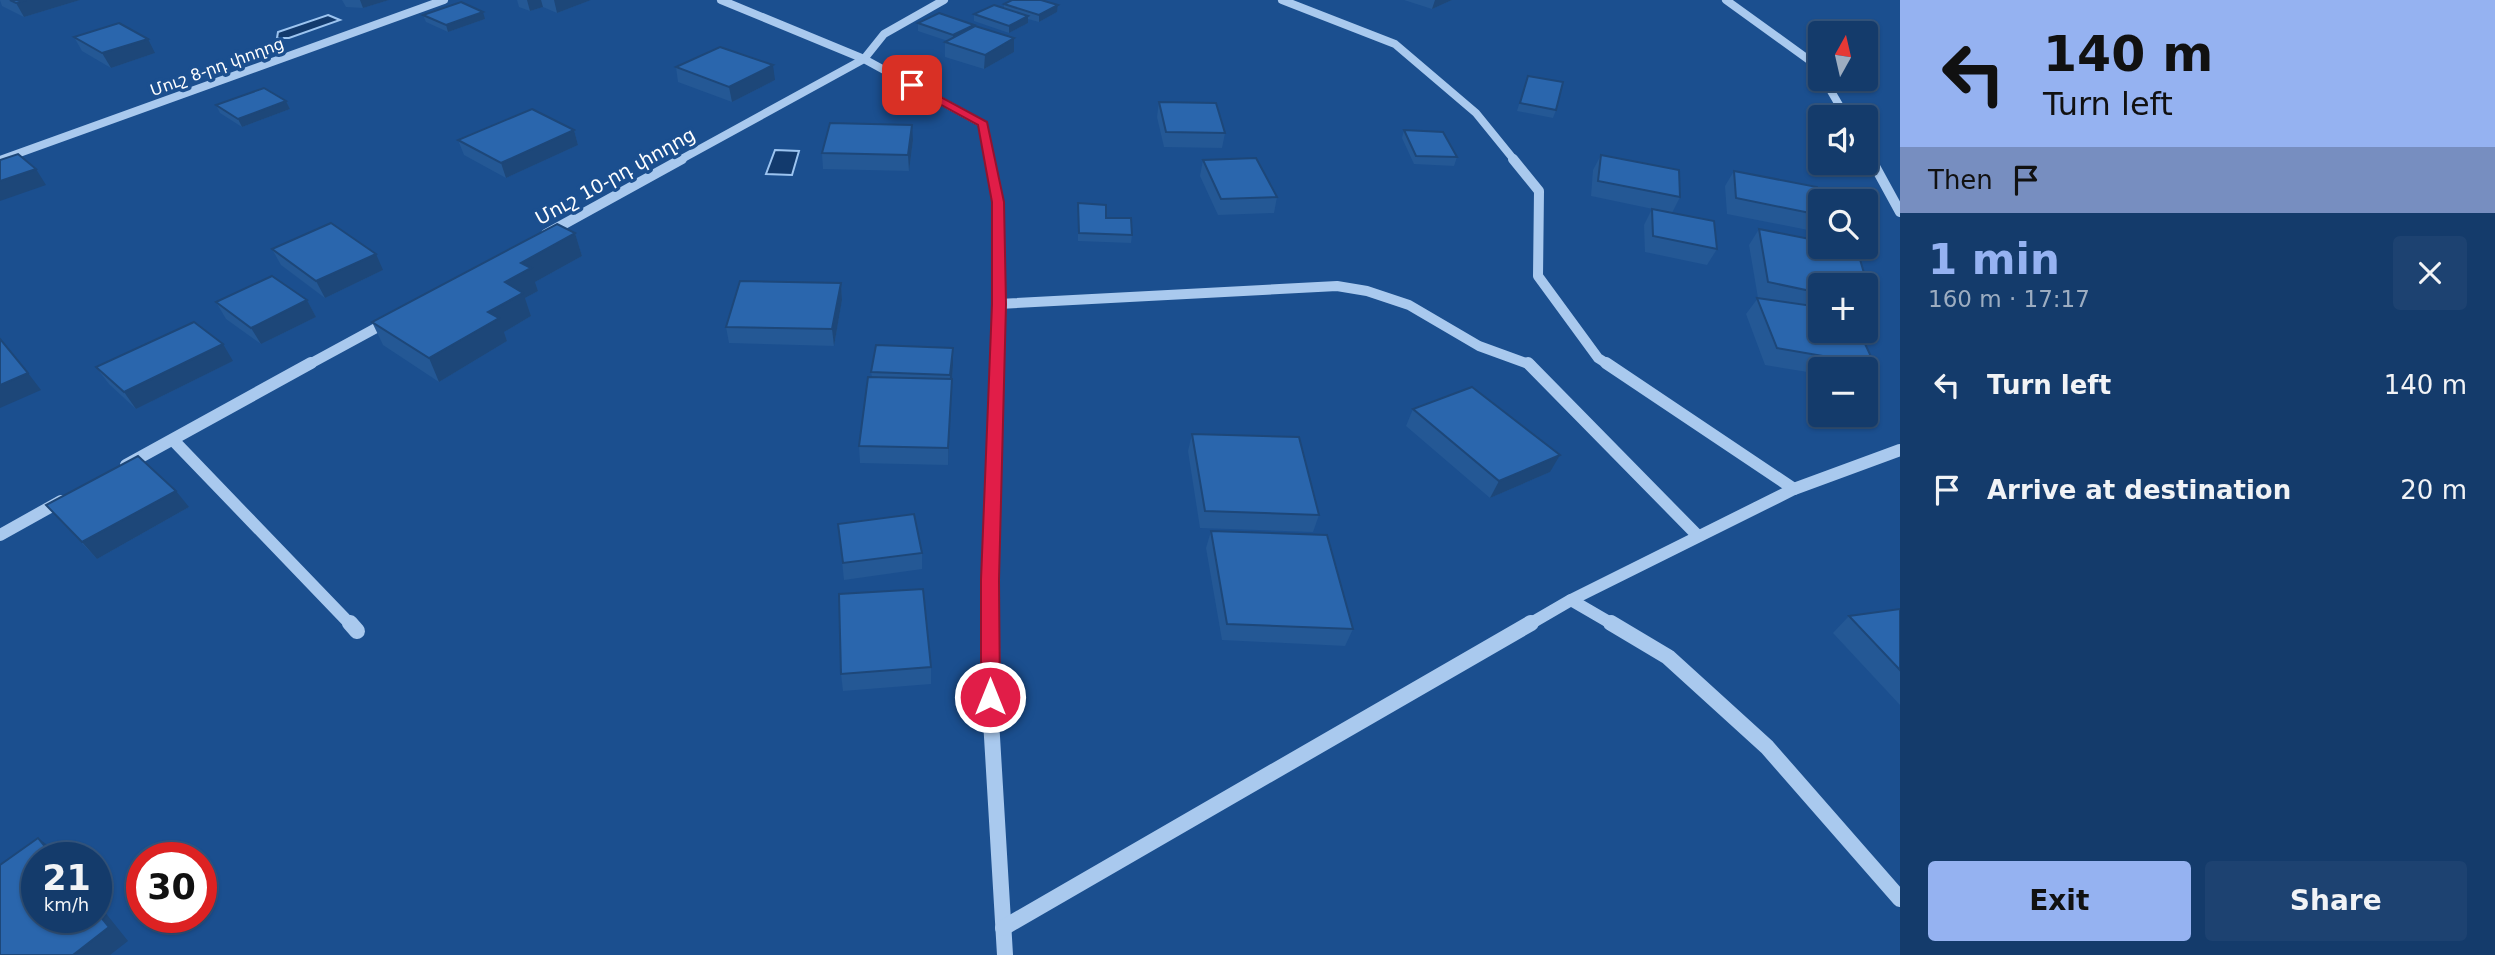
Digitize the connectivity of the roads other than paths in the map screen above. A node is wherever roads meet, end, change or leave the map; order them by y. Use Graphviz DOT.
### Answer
graph roads {
  1 [pos="444,0"];
  2 [pos="721,0"];
  3 [pos="944,0"];
  4 [pos="1282,0"];
  5 [pos="1726,0"];
  6 [pos="864,59"];
  7 [pos="1808,59"];
  8 [pos="0,160"];
  9 [pos="1878,173"];
  10 [pos="1900,212"];
  11 [pos="537,239"];
  12 [pos="999,304"];
  13 [pos="404,313"];
  14 [pos="173,440"];
  15 [pos="1900,450"];
  16 [pos="115,471"];
  17 [pos="1794,489"];
  18 [pos="69,497"];
  19 [pos="0,535"];
  20 [pos="1698,537"];
  21 [pos="1571,600"];
  22 [pos="357,631"];
  23 [pos="1900,899"];
  24 [pos="1003,928"];
  25 [pos="1005,955"];
  1 -- 8 [label="street, Մուշ 8-րդ փողոց"];
  2 -- 6 [label="street"];
  3 -- 6 [label="street, Մուշ 10-րդ փողոց"];
  4 -- 17 [label="street"];
  5 -- 7 [label="street"];
  6 -- 11 [label="street, Մուշ 10-րդ փողոց"];
  6 -- 12 [label="street"];
  9 -- 10 [label="street"];
  12 -- 20 [label="street"];
  12 -- 24 [label="street"];
  13 -- 14 [label="street"];
  14 -- 16 [label="street"];
  14 -- 22 [label="street"];
  15 -- 17 [label="street"];
  17 -- 20 [label="street"];
  18 -- 19 [label="street"];
  20 -- 21 [label="street"];
  21 -- 23 [label="street"];
  21 -- 24 [label="street"];
  24 -- 25 [label="street"];
}
